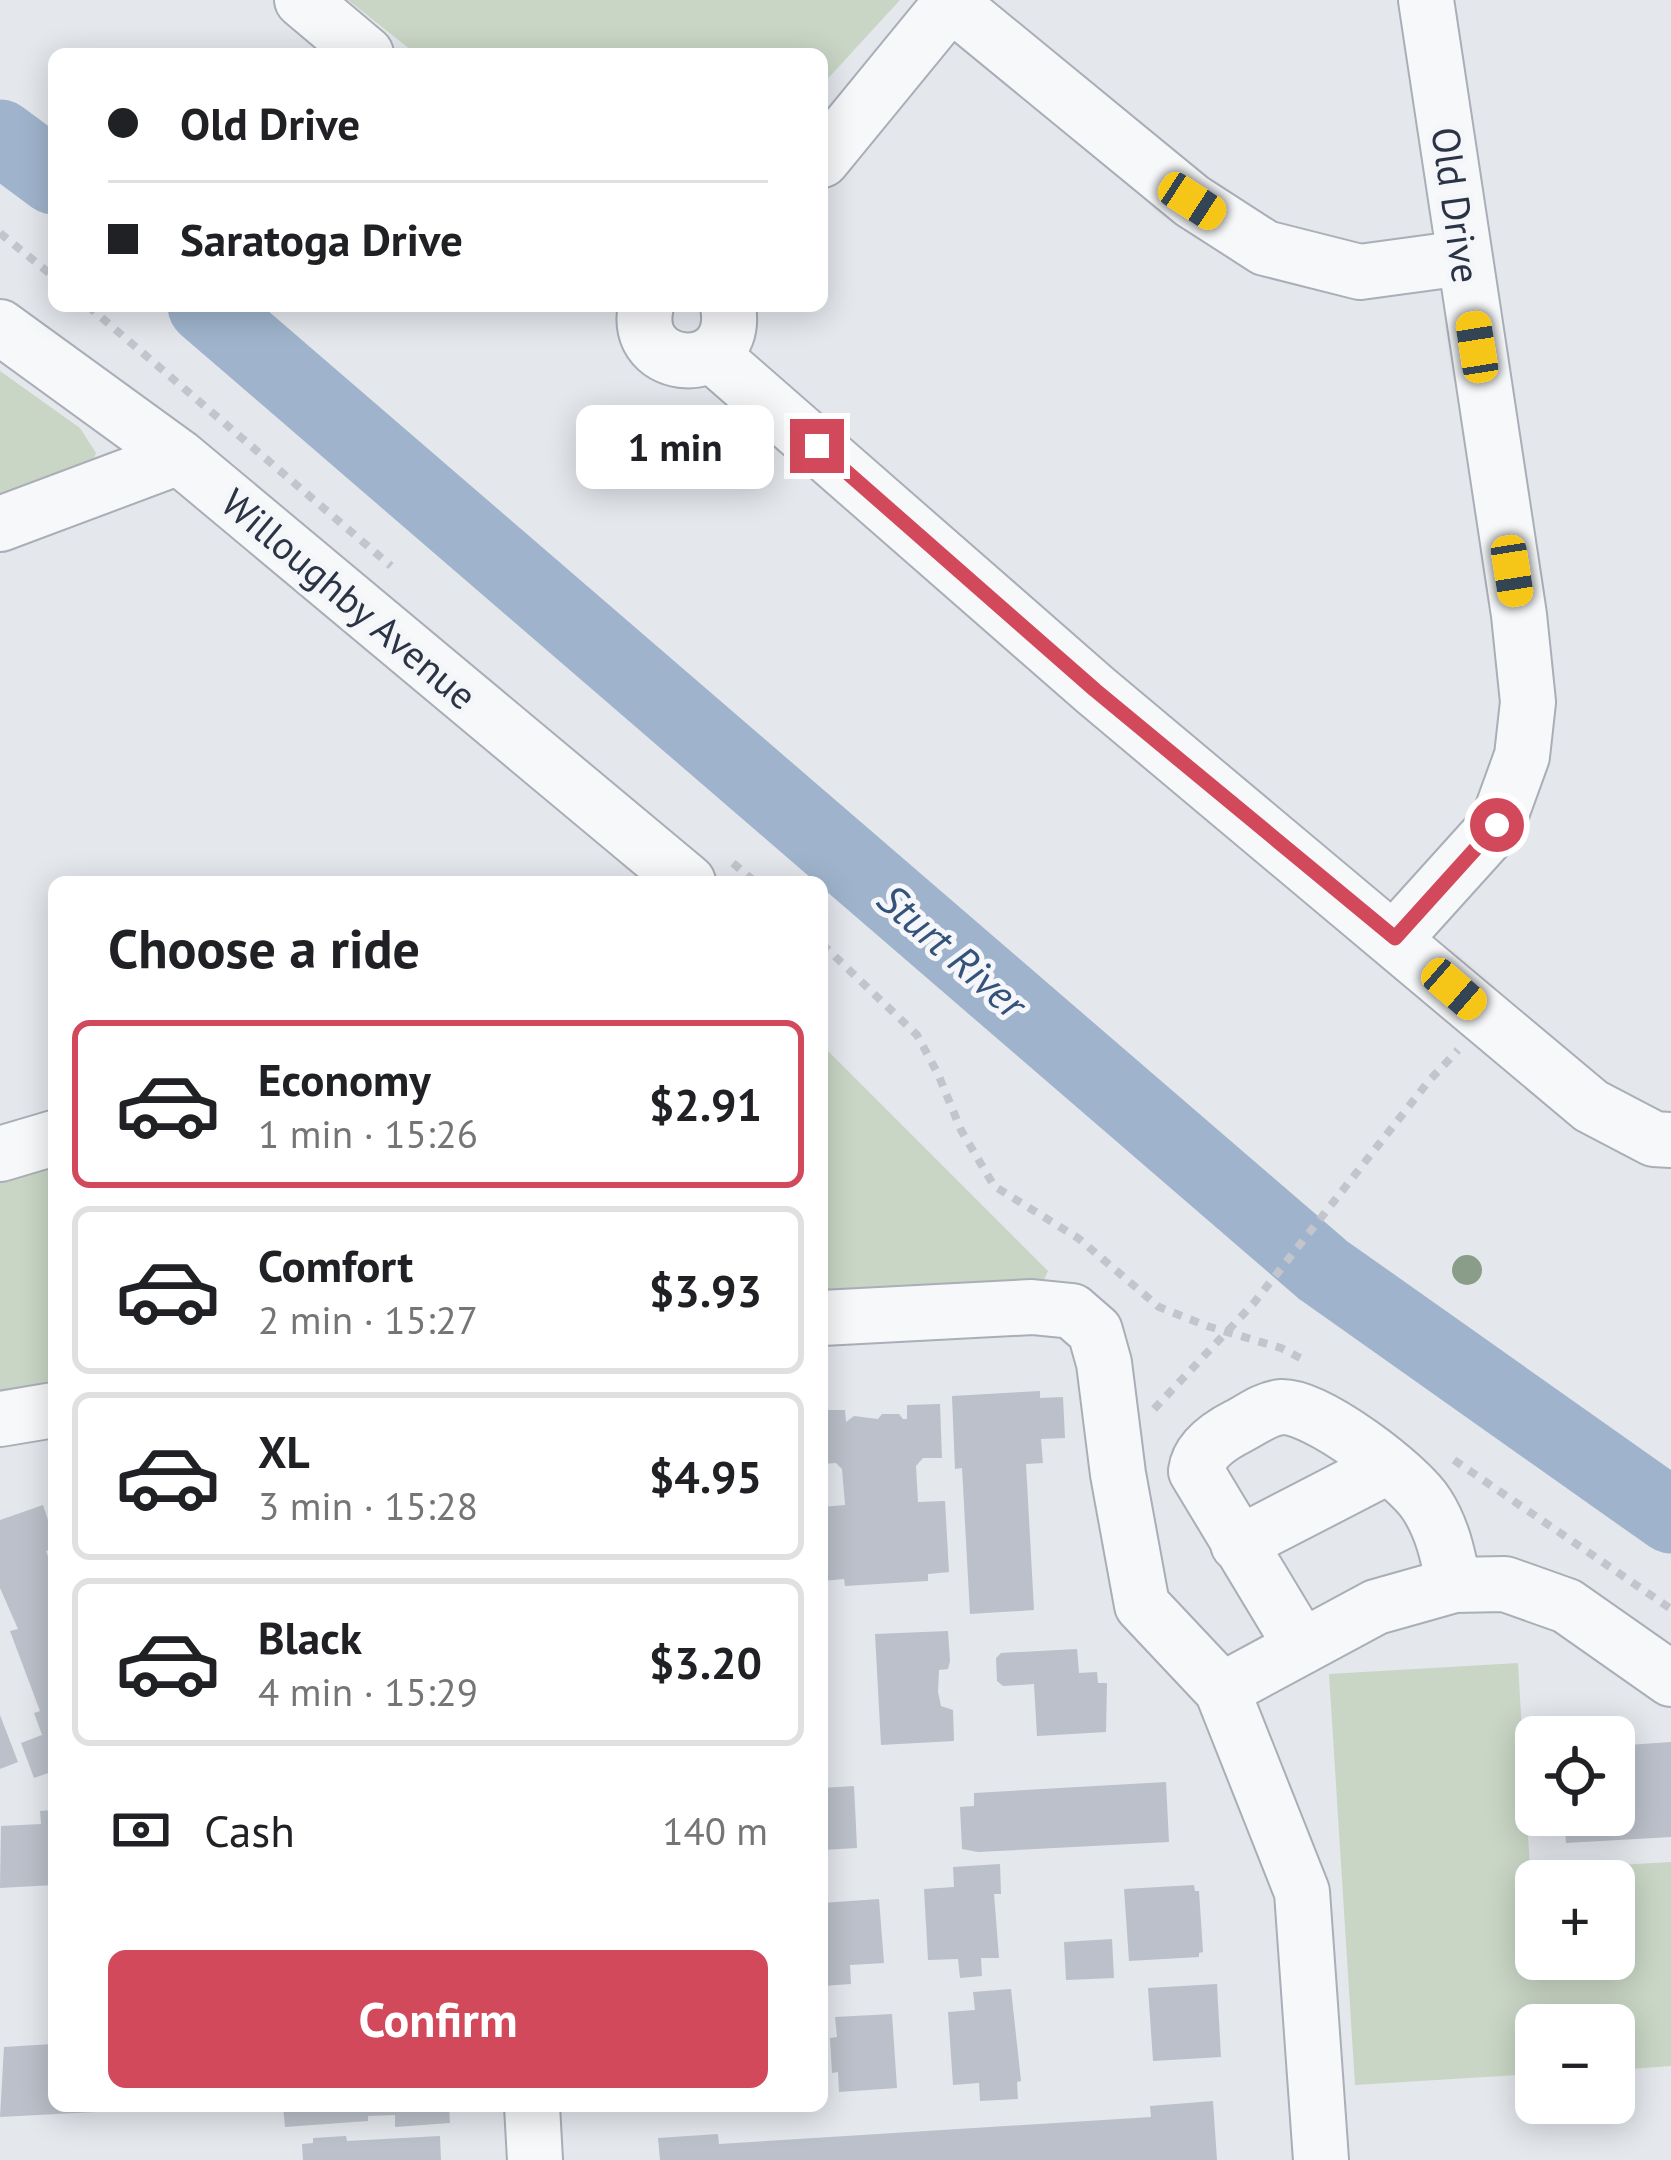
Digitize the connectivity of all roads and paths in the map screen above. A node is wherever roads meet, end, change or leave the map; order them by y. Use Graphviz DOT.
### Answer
graph roads {
  1 [pos="302,0"];
  2 [pos="1426,0"];
  3 [pos="952,2"];
  4 [pos="359,48"];
  5 [pos="828,153"];
  6 [pos="0,233"];
  7 [pos="1463,258"];
  8 [pos="48,272"];
  9 [pos="644,312"];
  10 [pos="0,327"];
  11 [pos="720,330"];
  12 [pos="179,458"];
  13 [pos="0,524"];
  14 [pos="681,876"];
  15 [pos="1395,938"];
  16 [pos="828,950"];
  17 [pos="1484,1015"];
  18 [pos="48,1140"];
  19 [pos="1671,1140"];
  20 [pos="0,1154"];
  21 [pos="828,1318"];
  22 [pos="1226,1332"];
  23 [pos="1322,1369"];
  24 [pos="48,1411"];
  25 [pos="0,1419"];
  26 [pos="1115,1435"];
  27 [pos="1451,1458"];
  28 [pos="1387,1466"];
  29 [pos="1238,1544"];
  30 [pos="1454,1585"];
  31 [pos="1671,1609"];
  32 [pos="1303,1647"];
  33 [pos="1671,1678"];
  34 [pos="1222,1690"];
  35 [pos="532,2112"];
  36 [pos="536,2160"];
  37 [pos="1321,2160"];
  1 -- 4 [label="street"];
  2 -- 7 [label="street, Old Drive"];
  3 -- 5 [label="street"];
  3 -- 7 [label="street"];
  6 -- 8 [label="path"];
  7 -- 15 [label="street, Old Drive"];
  9 -- 11 [label="street"];
  10 -- 12 [label="street, Willoughby Avenue"];
  11 -- 15 [label="street"];
  12 -- 13 [label="street"];
  12 -- 14 [label="street, Willoughby Avenue"];
  15 -- 17 [label="street"];
  16 -- 22 [label="path"];
  17 -- 19 [label="street"];
  17 -- 22 [label="path"];
  18 -- 20 [label="street"];
  21 -- 26 [label="street"];
  22 -- 23 [label="path"];
  22 -- 26 [label="path"];
  24 -- 25 [label="street"];
  26 -- 34 [label="street"];
  27 -- 31 [label="path"];
  28 -- 29 [label="street"];
  28 -- 29 [label="street"];
  28 -- 30 [label="street"];
  29 -- 32 [label="street"];
  30 -- 32 [label="street"];
  30 -- 33 [label="street"];
  32 -- 34 [label="street"];
  34 -- 37 [label="street"];
  35 -- 36 [label="street"];
}
